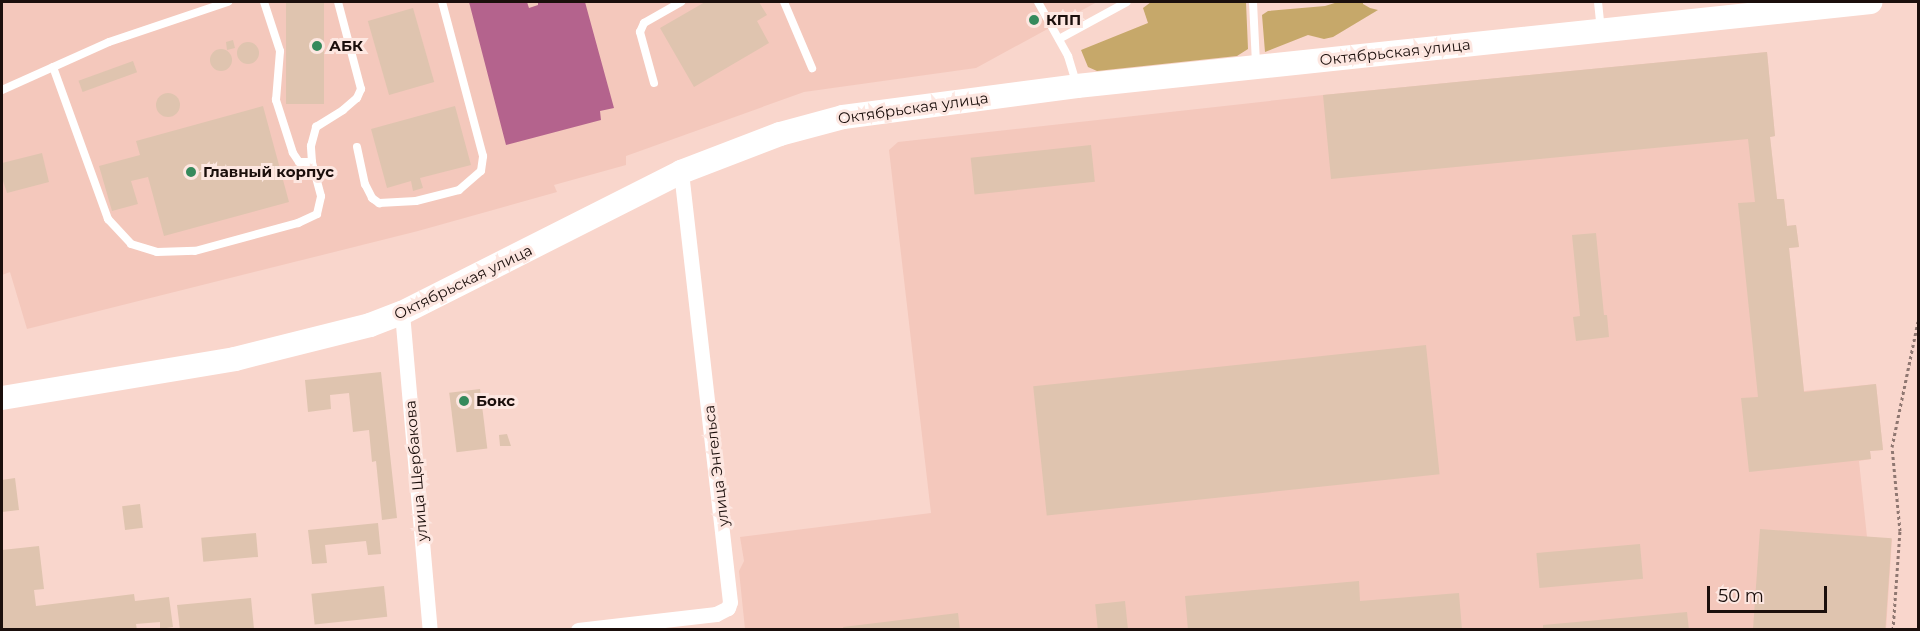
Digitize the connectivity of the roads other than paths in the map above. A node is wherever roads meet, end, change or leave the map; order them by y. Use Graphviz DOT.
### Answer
graph roads {
  1 [pos="228,2"];
  2 [pos="264,2"];
  3 [pos="339,2"];
  4 [pos="442,2"];
  5 [pos="681,2"];
  6 [pos="784,2"];
  7 [pos="1038,2"];
  8 [pos="1128,2"];
  9 [pos="1253,2"];
  10 [pos="1598,2"];
  11 [pos="1872,2"];
  12 [pos="1601,30"];
  13 [pos="1059,39"];
  14 [pos="1256,66"];
  15 [pos="53,67"];
  16 [pos="812,68"];
  17 [pos="654,83"];
  18 [pos="1077,86"];
  19 [pos="2,90"];
  20 [pos="357,147"];
  21 [pos="312,162"];
  22 [pos="681,172"];
  23 [pos="402,313"];
  24 [pos="2,398"];
  25 [pos="430,630"];
  26 [pos="578,630"];
  1 -- 15 [label="lane"];
  2 -- 21 [label="lane"];
  3 -- 21 [label="lane"];
  4 -- 20 [label="lane"];
  5 -- 17 [label="lane"];
  6 -- 16 [label="lane"];
  7 -- 13 [label="lane"];
  8 -- 13 [label="lane"];
  9 -- 14 [label="lane"];
  10 -- 12 [label="lane"];
  11 -- 12 [label="main road, Октябрьская улица"];
  12 -- 14 [label="main road, Октябрьская улица"];
  13 -- 18 [label="lane"];
  14 -- 18 [label="main road, Октябрьская улица"];
  15 -- 19 [label="lane"];
  15 -- 21 [label="lane"];
  18 -- 22 [label="main road, Октябрьская улица"];
  22 -- 23 [label="main road, Октябрьская улица"];
  22 -- 26 [label="street, улица Энгельса"];
  23 -- 24 [label="main road, Октябрьская улица"];
  23 -- 25 [label="street, улица Щербакова"];
}
